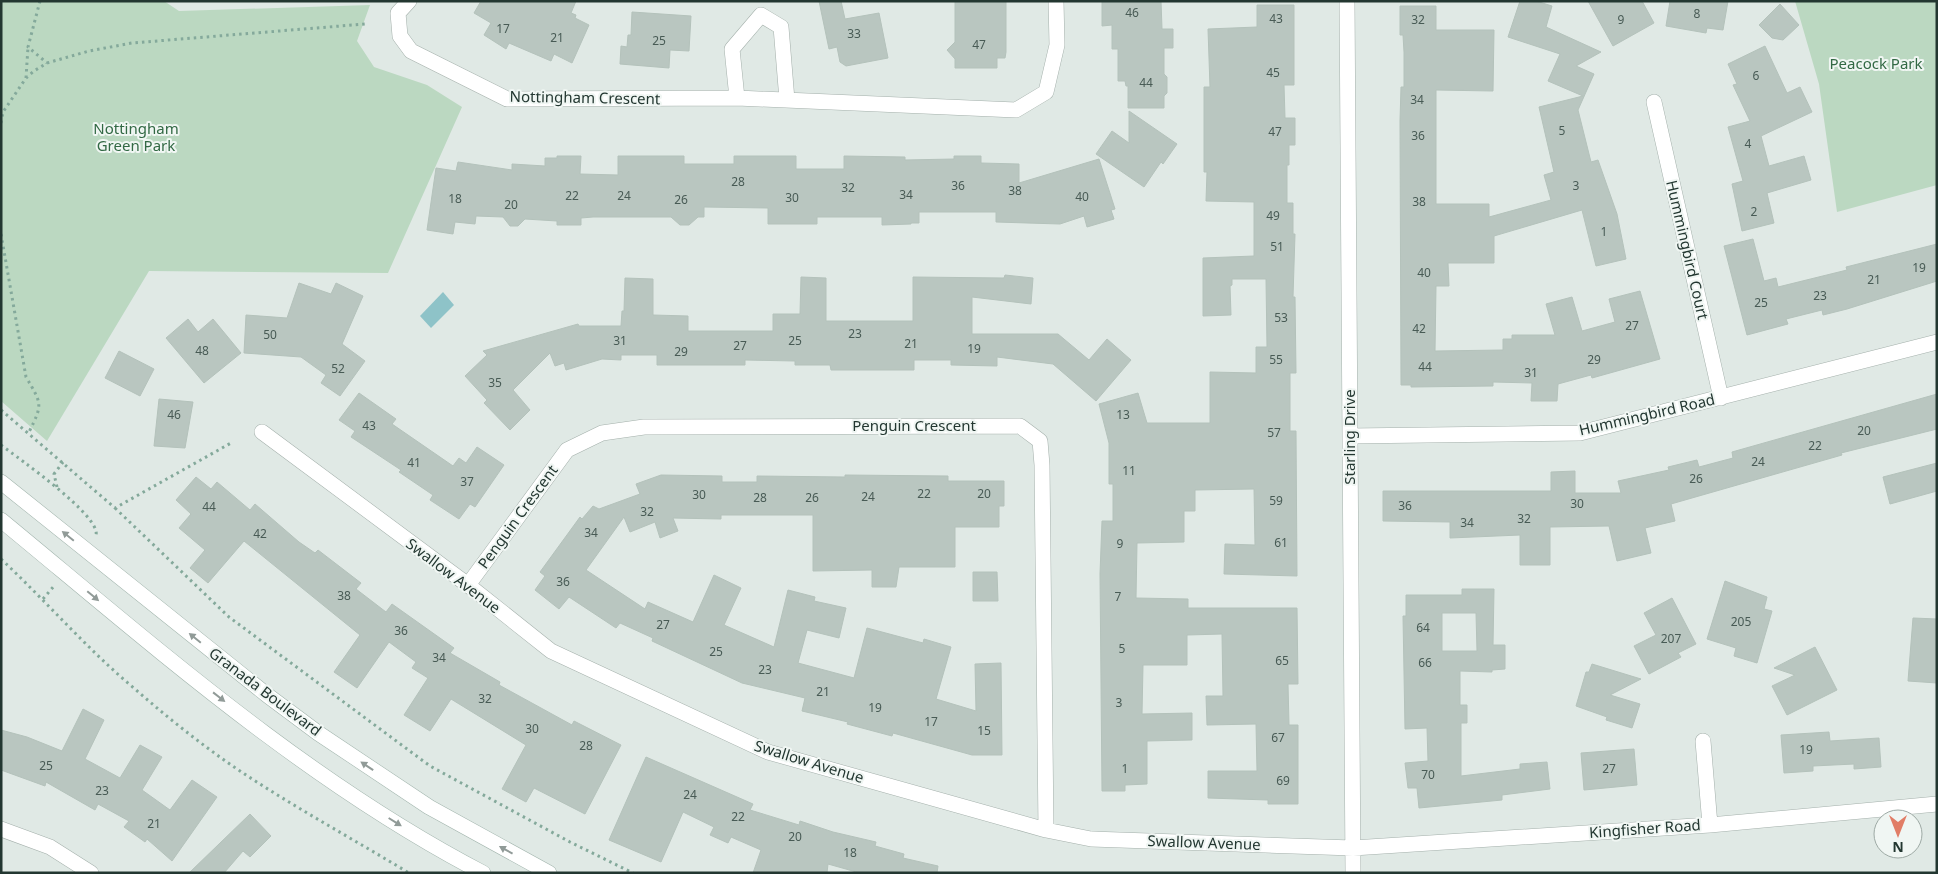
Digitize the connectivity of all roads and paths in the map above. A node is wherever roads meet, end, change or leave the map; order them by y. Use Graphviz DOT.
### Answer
graph roads {
  1 [pos="40,1"];
  2 [pos="409,1"];
  3 [pos="1056,1"];
  4 [pos="1347,1"];
  5 [pos="365,24"];
  6 [pos="28,47"];
  7 [pos="47,63"];
  8 [pos="26,78"];
  9 [pos="737,98"];
  10 [pos="787,100"];
  11 [pos="1654,102"];
  12 [pos="1,123"];
  13 [pos="1,234"];
  14 [pos="1937,342"];
  15 [pos="1721,398"];
  16 [pos="1,410"];
  17 [pos="29,432"];
  18 [pos="262,432"];
  19 [pos="1350,436"];
  20 [pos="231,442"];
  21 [pos="1,445"];
  22 [pos="63,462"];
  23 [pos="1,482"];
  24 [pos="115,508"];
  25 [pos="1,520"];
  26 [pos="1,560"];
  27 [pos="468,585"];
  28 [pos="1703,741"];
  29 [pos="1937,804"];
  30 [pos="1710,825"];
  31 [pos="1,828"];
  32 [pos="1046,830"];
  33 [pos="1353,848"];
  34 [pos="91,873"];
  35 [pos="409,873"];
  36 [pos="483,873"];
  37 [pos="549,873"];
  38 [pos="633,873"];
  39 [pos="1353,873"];
  1 -- 6 [label="path"];
  2 -- 9 [label="street, Nottingham Crescent"];
  3 -- 10 [label="street, Nottingham Crescent"];
  4 -- 19 [label="street, Starling Drive"];
  5 -- 7 [label="path"];
  6 -- 7 [label="path"];
  6 -- 8 [label="path"];
  7 -- 8 [label="path"];
  8 -- 12 [label="path"];
  9 -- 10 [label="street, Nottingham Crescent"];
  9 -- 10 [label="street"];
  11 -- 15 [label="street, Hummingbird Court"];
  13 -- 17 [label="path"];
  14 -- 15 [label="street, Hummingbird Road"];
  15 -- 19 [label="street, Hummingbird Road"];
  16 -- 17 [label="path"];
  17 -- 22 [label="path"];
  18 -- 27 [label="street, Swallow Avenue"];
  19 -- 33 [label="street, Starling Drive"];
  20 -- 24 [label="path"];
  21 -- 22 [label="path"];
  22 -- 24 [label="path"];
  37 -- 23 [label="street, Granada Boulevard, one-way"];
  24 -- 38 [label="path"];
  25 -- 36 [label="street, Granada Boulevard, one-way"];
  26 -- 35 [label="path"];
  27 -- 32 [label="street, Swallow Avenue"];
  27 -- 32 [label="street, Penguin Crescent"];
  28 -- 30 [label="street"];
  29 -- 30 [label="street, Kingfisher Road"];
  30 -- 33 [label="street, Kingfisher Road"];
  31 -- 34 [label="street"];
  32 -- 33 [label="street, Swallow Avenue"];
  33 -- 39 [label="street, Starling Drive"];
}
